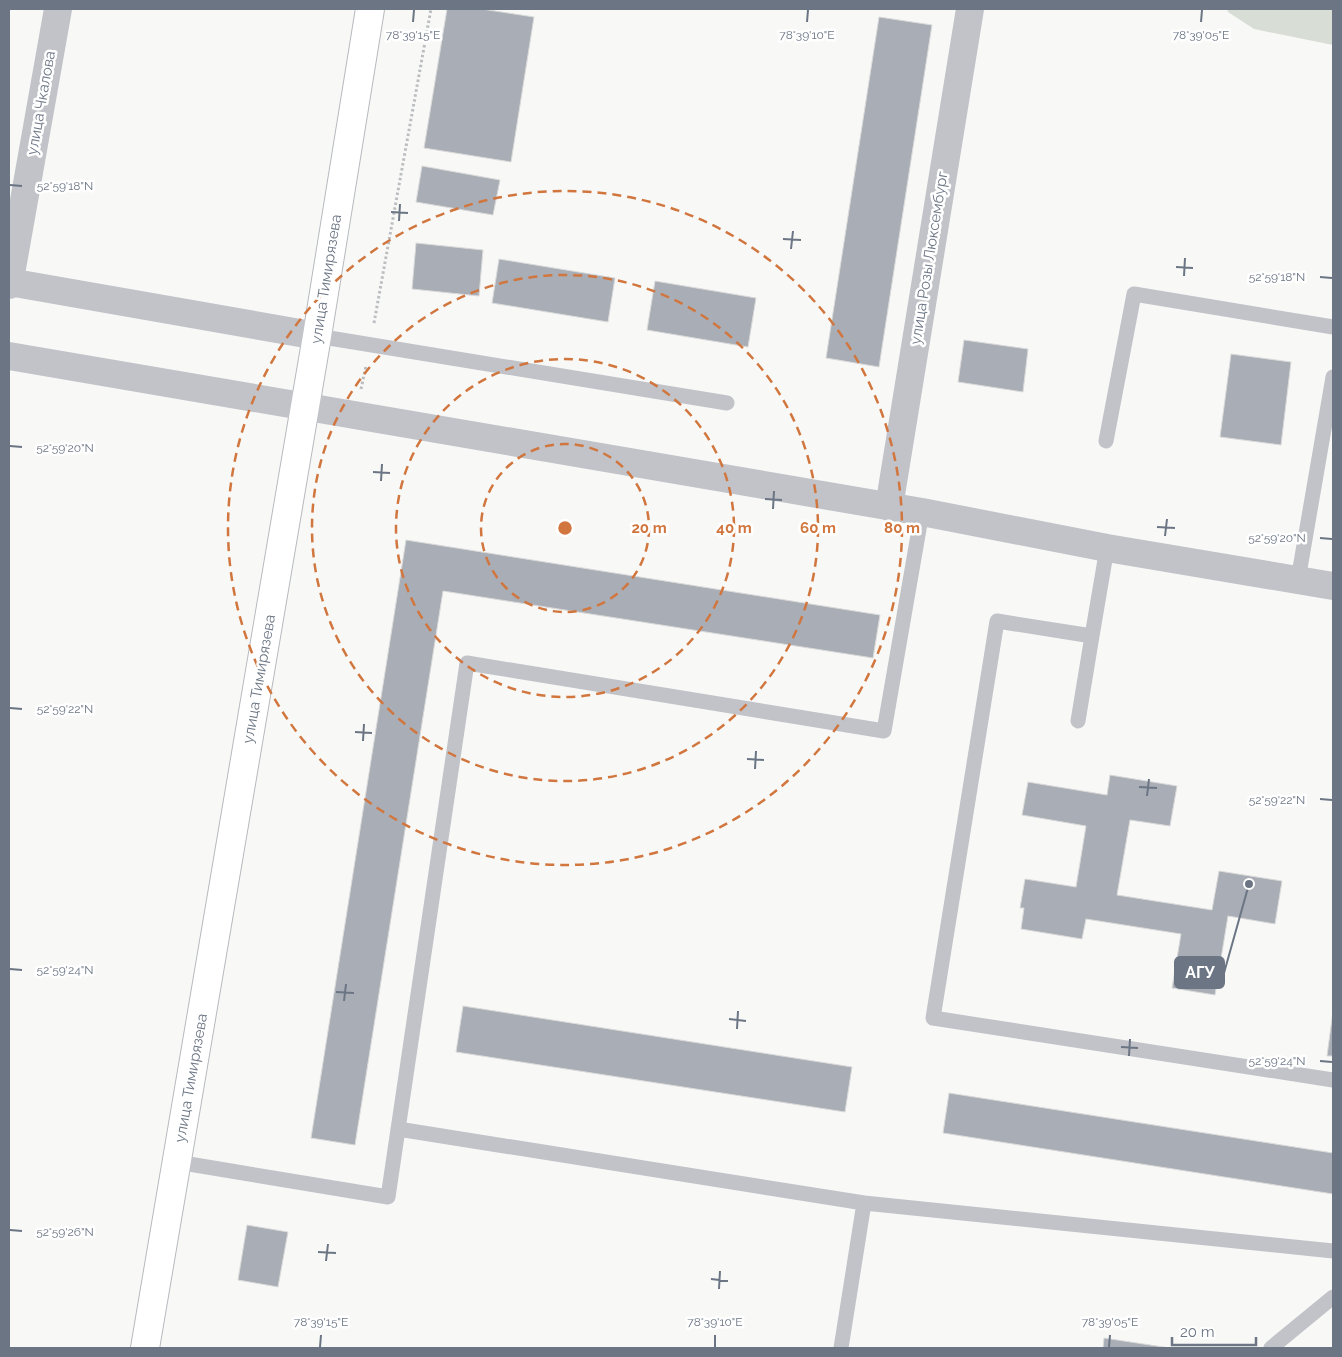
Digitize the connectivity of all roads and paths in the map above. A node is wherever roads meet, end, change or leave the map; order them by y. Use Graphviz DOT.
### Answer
graph roads {
  1 [pos="58,9"];
  2 [pos="370,9"];
  3 [pos="431,9"];
  4 [pos="970,9"];
  5 [pos="9,283"];
  6 [pos="1333,326"];
  7 [pos="317,336"];
  8 [pos="370,345"];
  9 [pos="9,356"];
  10 [pos="1333,378"];
  11 [pos="727,403"];
  12 [pos="304,406"];
  13 [pos="356,415"];
  14 [pos="1106,441"];
  15 [pos="889,506"];
  16 [pos="922,512"];
  17 [pos="1107,548"];
  18 [pos="1298,580"];
  19 [pos="1333,586"];
  20 [pos="1092,636"];
  21 [pos="1078,721"];
  22 [pos="1333,1080"];
  23 [pos="398,1129"];
  24 [pos="177,1162"];
  25 [pos="864,1203"];
  26 [pos="1333,1251"];
  27 [pos="1333,1297"];
  28 [pos="145,1348"];
  29 [pos="841,1348"];
  30 [pos="1270,1348"];
  1 -- 5 [label="street, улица Чкалова"];
  2 -- 7 [label="street, улица Тимирязева"];
  3 -- 8 [label="path"];
  4 -- 15 [label="street, улица Розы Люксембург"];
  5 -- 7 [label="street"];
  6 -- 14 [label="lane"];
  7 -- 8 [label="lane"];
  7 -- 12 [label="street, улица Тимирязева"];
  8 -- 11 [label="lane"];
  8 -- 13 [label="path"];
  9 -- 12 [label="street"];
  10 -- 18 [label="lane"];
  12 -- 13 [label="street"];
  12 -- 24 [label="street, улица Тимирязева"];
  13 -- 15 [label="street"];
  15 -- 16 [label="street"];
  16 -- 17 [label="street"];
  16 -- 23 [label="lane"];
  17 -- 18 [label="street"];
  17 -- 20 [label="lane"];
  18 -- 19 [label="street"];
  20 -- 21 [label="lane"];
  20 -- 22 [label="lane"];
  23 -- 24 [label="lane"];
  23 -- 25 [label="lane"];
  24 -- 28 [label="street, улица Тимирязева"];
  25 -- 26 [label="lane"];
  25 -- 29 [label="lane"];
  27 -- 30 [label="lane"];
}
